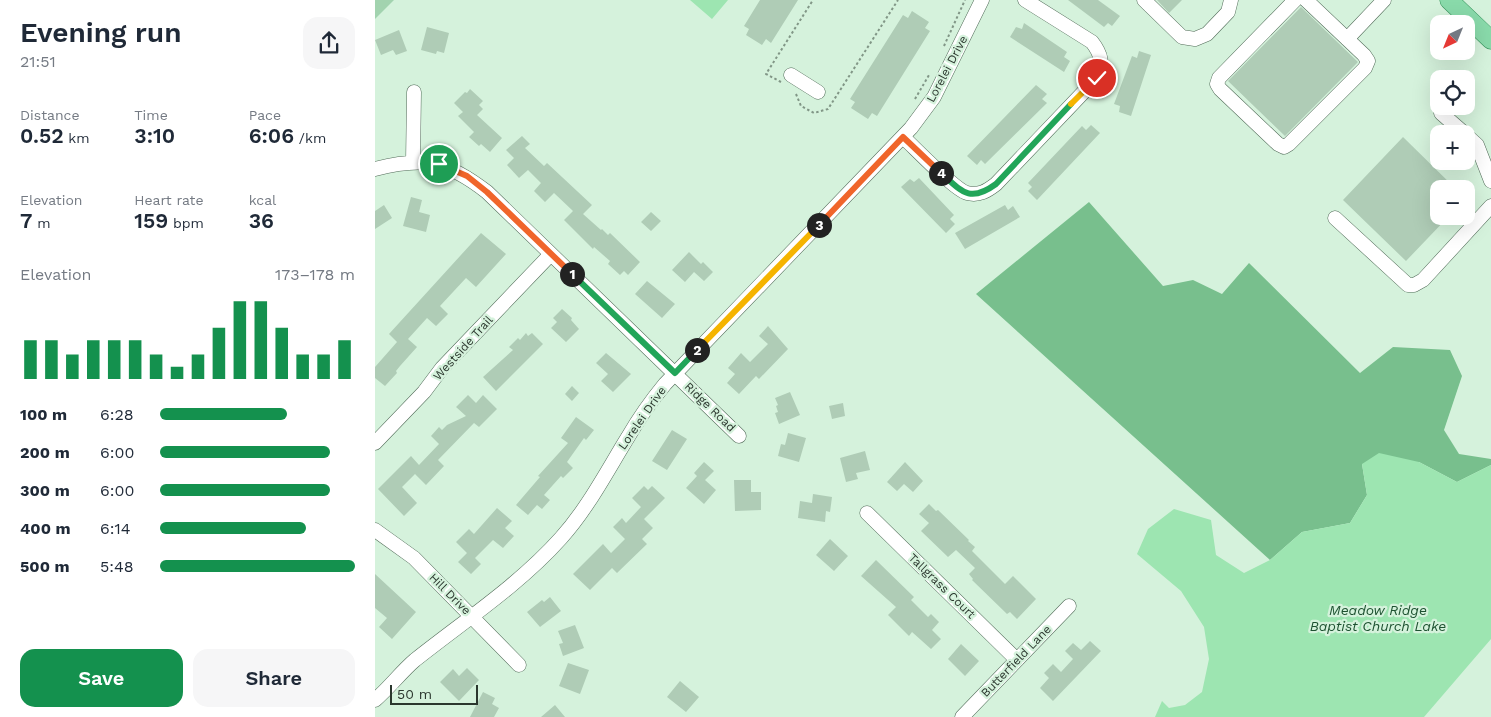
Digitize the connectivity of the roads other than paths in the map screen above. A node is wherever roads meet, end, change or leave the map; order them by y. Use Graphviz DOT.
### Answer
graph roads {
  1 [pos="982,0"];
  2 [pos="1025,0"];
  3 [pos="1143,0"];
  4 [pos="1231,0"];
  5 [pos="1295,0"];
  6 [pos="1306,0"];
  7 [pos="1384,0"];
  8 [pos="1449,0"];
  9 [pos="1347,39"];
  10 [pos="1491,40"];
  11 [pos="789,81"];
  12 [pos="414,92"];
  13 [pos="818,92"];
  14 [pos="1443,115"];
  15 [pos="1455,125"];
  16 [pos="903,137"];
  17 [pos="1475,143"];
  18 [pos="413,162"];
  19 [pos="375,169"];
  20 [pos="1491,181"];
  21 [pos="1491,206"];
  22 [pos="1335,218"];
  23 [pos="551,254"];
  24 [pos="675,373"];
  25 [pos="739,436"];
  26 [pos="375,443"];
  27 [pos="867,513"];
  28 [pos="375,530"];
  29 [pos="1069,606"];
  30 [pos="471,616"];
  31 [pos="1017,660"];
  32 [pos="519,665"];
  33 [pos="375,700"];
  34 [pos="962,717"];
  1 -- 16 [label="street, Lorelei Drive"];
  2 -- 16 [label="street"];
  3 -- 4 [label="street"];
  5 -- 9 [label="street"];
  6 -- 9 [label="street"];
  7 -- 9 [label="street"];
  8 -- 10 [label="main road"];
  11 -- 13 [label="street"];
  12 -- 18 [label="street"];
  14 -- 15 [label="street"];
  16 -- 24 [label="street, Lorelei Drive"];
  17 -- 20 [label="street"];
  18 -- 19 [label="street, Ridge Road"];
  18 -- 23 [label="street, Ridge Road"];
  21 -- 22 [label="street"];
  23 -- 24 [label="street, Ridge Road"];
  23 -- 26 [label="street, Westside Trail"];
  24 -- 25 [label="street, Ridge Road"];
  24 -- 30 [label="street, Lorelei Drive"];
  27 -- 31 [label="street, Tallgrass Court"];
  28 -- 30 [label="street, Hill Drive"];
  29 -- 31 [label="street, Butterfield Lane"];
  30 -- 32 [label="street, Hill Drive"];
  30 -- 33 [label="street, Lorelei Drive"];
  31 -- 34 [label="street, Butterfield Lane"];
}
